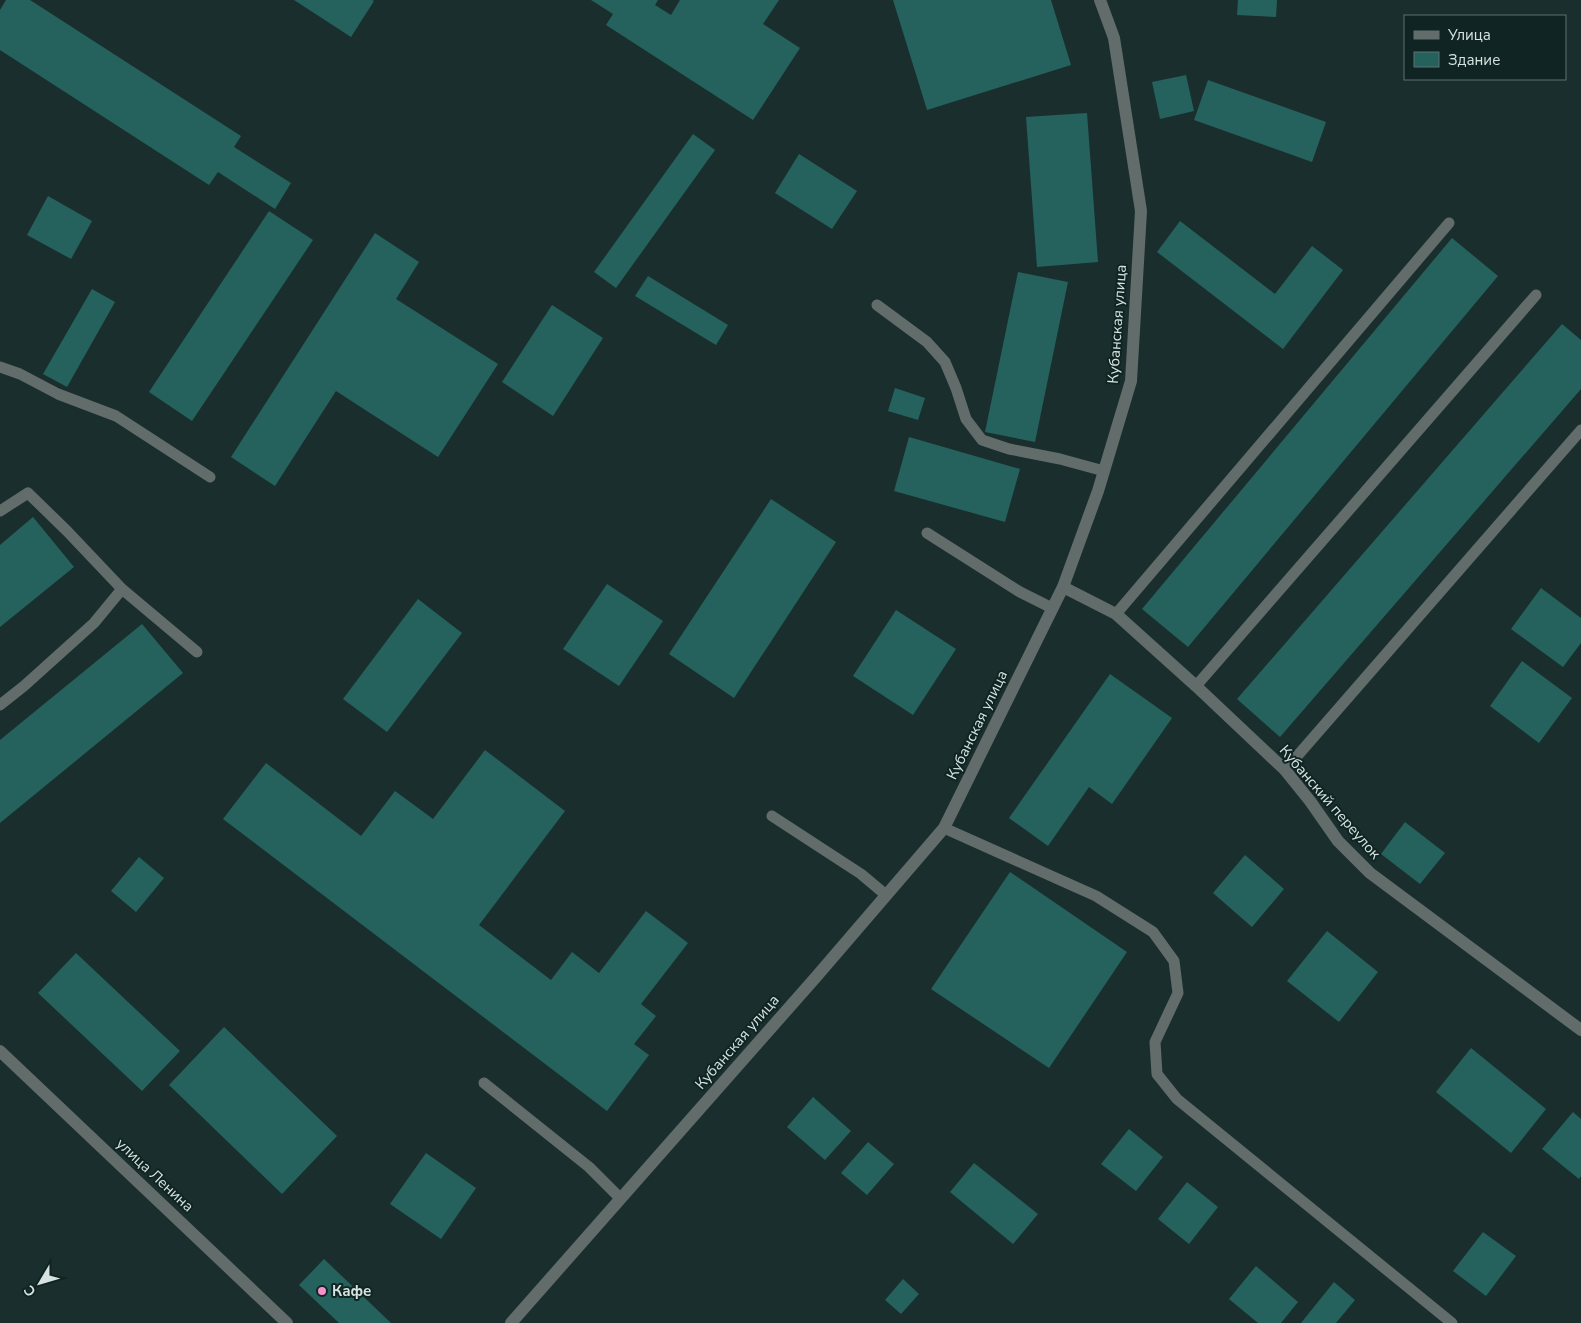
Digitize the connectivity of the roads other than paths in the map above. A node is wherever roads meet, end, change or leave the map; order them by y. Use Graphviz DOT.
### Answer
graph roads {
  1 [pos="1100,0"];
  2 [pos="1449,222"];
  3 [pos="1536,295"];
  4 [pos="877,305"];
  5 [pos="0,367"];
  6 [pos="1581,430"];
  7 [pos="1104,471"];
  8 [pos="210,477"];
  9 [pos="0,511"];
  10 [pos="927,533"];
  11 [pos="1062,587"];
  12 [pos="122,589"];
  13 [pos="1052,608"];
  14 [pos="1116,614"];
  15 [pos="197,652"];
  16 [pos="1196,686"];
  17 [pos="0,705"];
  18 [pos="1285,770"];
  19 [pos="772,816"];
  20 [pos="944,828"];
  21 [pos="886,895"];
  22 [pos="1581,1030"];
  23 [pos="0,1051"];
  24 [pos="484,1083"];
  25 [pos="620,1198"];
  26 [pos="287,1323"];
  27 [pos="511,1323"];
  28 [pos="1452,1323"];
  1 -- 7 [label="street, Кубанская улица"];
  2 -- 14 [label="lane"];
  3 -- 16 [label="lane"];
  4 -- 7 [label="lane"];
  5 -- 8 [label="lane"];
  6 -- 18 [label="lane"];
  7 -- 11 [label="street, Кубанская улица"];
  9 -- 12 [label="lane"];
  10 -- 13 [label="lane"];
  11 -- 13 [label="street, Кубанская улица"];
  11 -- 14 [label="street, Кубанский переулок"];
  12 -- 15 [label="lane"];
  12 -- 17 [label="lane"];
  13 -- 20 [label="street, Кубанская улица"];
  14 -- 16 [label="street, Кубанский переулок"];
  16 -- 18 [label="street, Кубанский переулок"];
  18 -- 22 [label="street, Кубанский переулок"];
  19 -- 21 [label="lane"];
  20 -- 21 [label="street, Кубанская улица"];
  20 -- 28 [label="lane"];
  21 -- 25 [label="street, Кубанская улица"];
  23 -- 26 [label="street, улица Ленина"];
  24 -- 25 [label="lane"];
  25 -- 27 [label="street, Кубанская улица"];
}
